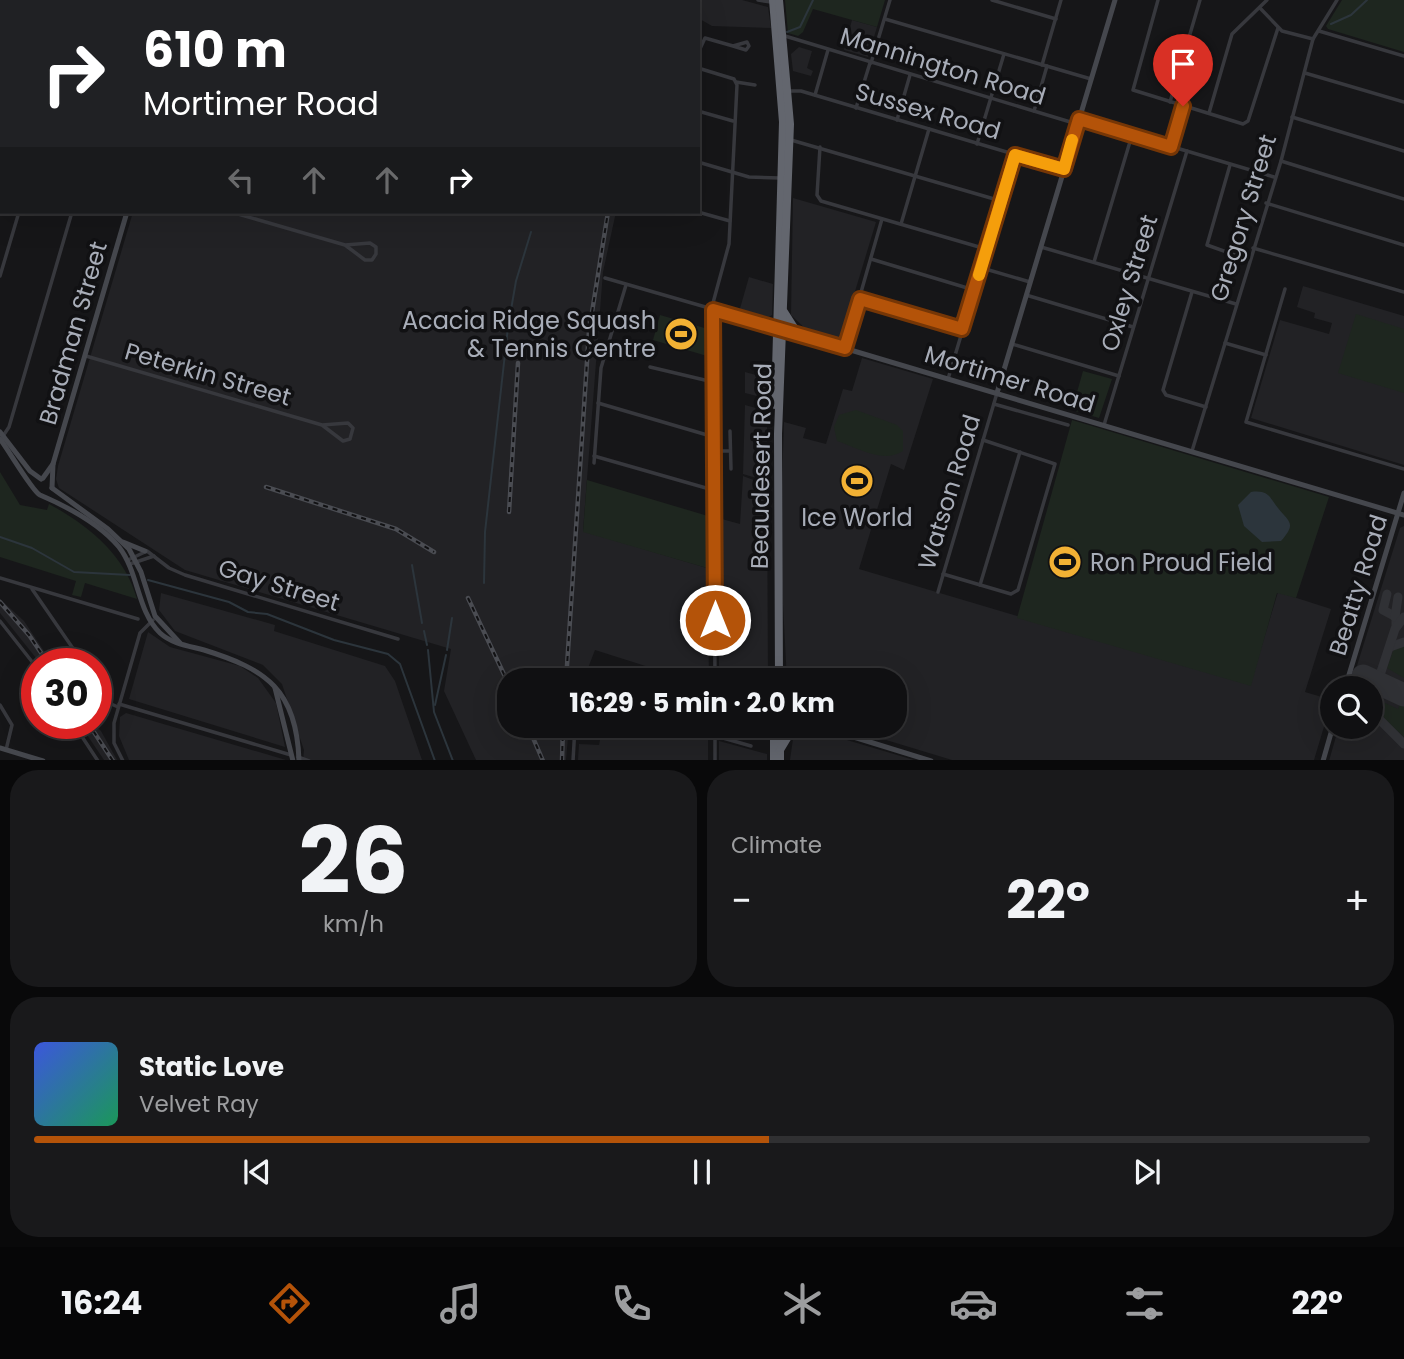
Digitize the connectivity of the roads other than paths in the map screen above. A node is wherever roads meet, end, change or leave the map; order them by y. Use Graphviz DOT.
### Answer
graph roads {
  1 [pos="758,0"];
  2 [pos="775,0"];
  3 [pos="890,0"];
  4 [pos="992,0"];
  5 [pos="1062,0"];
  6 [pos="1115,0"];
  7 [pos="1158,0"];
  8 [pos="1200,0"];
  9 [pos="1267,0"];
  10 [pos="1337,0"];
  11 [pos="1260,8"];
  12 [pos="885,19"];
  13 [pos="1056,19"];
  14 [pos="1278,28"];
  15 [pos="1319,31"];
  16 [pos="783,35"];
  17 [pos="1313,39"];
  18 [pos="799,43"];
  19 [pos="733,46"];
  20 [pos="700,47"];
  21 [pos="788,47"];
  22 [pos="828,50"];
  23 [pos="1004,54"];
  24 [pos="1404,56"];
  25 [pos="870,63"];
  26 [pos="1045,66"];
  27 [pos="700,69"];
  28 [pos="1305,73"];
  29 [pos="910,75"];
  30 [pos="1091,79"];
  31 [pos="736,82"];
  32 [pos="755,85"];
  33 [pos="785,91"];
  34 [pos="815,96"];
  35 [pos="991,99"];
  36 [pos="1170,102"];
  37 [pos="1404,102"];
  38 [pos="1183,106"];
  39 [pos="856,108"];
  40 [pos="1034,111"];
  41 [pos="700,112"];
  42 [pos="1209,113"];
  43 [pos="1292,117"];
  44 [pos="897,120"];
  45 [pos="733,121"];
  46 [pos="1078,122"];
  47 [pos="929,130"];
  48 [pos="1132,135"];
  49 [pos="789,140"];
  50 [pos="977,144"];
  51 [pos="820,147"];
  52 [pos="1171,147"];
  53 [pos="1186,151"];
  54 [pos="1404,151"];
  55 [pos="1015,155"];
  56 [pos="1281,161"];
  57 [pos="700,163"];
  58 [pos="1230,164"];
  59 [pos="1064,169"];
  60 [pos="732,172"];
  61 [pos="916,176"];
  62 [pos="1274,177"];
  63 [pos="782,178"];
  64 [pos="1404,199"];
  65 [pos="1001,201"];
  66 [pos="1266,203"];
  67 [pos="700,213"];
  68 [pos="18,214"];
  69 [pos="71,214"];
  70 [pos="126,214"];
  71 [pos="238,214"];
  72 [pos="882,219"];
  73 [pos="730,221"];
  74 [pos="901,224"];
  75 [pos="345,245"];
  76 [pos="1404,245"];
  77 [pos="1041,247"];
  78 [pos="1253,248"];
  79 [pos="986,249"];
  80 [pos="871,259"];
  81 [pos="1249,260"];
  82 [pos="1094,262"];
  83 [pos="981,267"];
  84 [pos="0,276"];
  85 [pos="605,278"];
  86 [pos="1148,279"];
  87 [pos="1030,282"];
  88 [pos="626,285"];
  89 [pos="1286,289"];
  90 [pos="974,290"];
  91 [pos="1192,292"];
  92 [pos="1404,292"];
  93 [pos="1026,295"];
  94 [pos="860,299"];
  95 [pos="1236,304"];
  96 [pos="713,310"];
  97 [pos="784,312"];
  98 [pos="1133,327"];
  99 [pos="780,329"];
  100 [pos="962,329"];
  101 [pos="800,334"];
  102 [pos="1225,343"];
  103 [pos="1012,344"];
  104 [pos="845,348"];
  105 [pos="782,349"];
  106 [pos="1266,355"];
  107 [pos="85,356"];
  108 [pos="650,367"];
  109 [pos="1119,376"];
  110 [pos="948,379"];
  111 [pos="713,382"];
  112 [pos="997,393"];
  113 [pos="598,403"];
  114 [pos="994,404"];
  115 [pos="1206,407"];
  116 [pos="322,425"];
  117 [pos="1068,425"];
  118 [pos="1104,425"];
  119 [pos="730,431"];
  120 [pos="1,436"];
  121 [pos="713,437"];
  122 [pos="983,440"];
  123 [pos="714,451"];
  124 [pos="730,451"];
  125 [pos="1192,451"];
  126 [pos="1020,452"];
  127 [pos="594,456"];
  128 [pos="594,463"];
  129 [pos="53,464"];
  130 [pos="731,469"];
  131 [pos="1404,470"];
  132 [pos="42,479"];
  133 [pos="51,485"];
  134 [pos="35,488"];
  135 [pos="713,490"];
  136 [pos="1404,493"];
  137 [pos="45,495"];
  138 [pos="1401,514"];
  139 [pos="123,542"];
  140 [pos="145,551"];
  141 [pos="154,556"];
  142 [pos="132,560"];
  143 [pos="943,574"];
  144 [pos="0,579"];
  145 [pos="980,585"];
  146 [pos="32,589"];
  147 [pos="938,592"];
  148 [pos="138,619"];
  149 [pos="154,620"];
  150 [pos="1,624"];
  151 [pos="398,639"];
  152 [pos="21,648"];
  153 [pos="73,648"];
  154 [pos="715,668"];
  155 [pos="774,668"];
  156 [pos="779,668"];
  157 [pos="1349,676"];
  158 [pos="112,704"];
  159 [pos="0,705"];
  160 [pos="118,706"];
  161 [pos="574,738"];
  162 [pos="715,738"];
  163 [pos="722,738"];
  164 [pos="774,738"];
  165 [pos="780,738"];
  166 [pos="787,738"];
  167 [pos="857,738"];
  168 [pos="84,739"];
  169 [pos="1329,739"];
  170 [pos="751,746"];
  171 [pos="3,749"];
  172 [pos="780,750"];
  173 [pos="296,759"];
  174 [pos="40,760"];
  175 [pos="97,760"];
  176 [pos="123,760"];
  177 [pos="573,760"];
  178 [pos="715,760"];
  179 [pos="774,760"];
  180 [pos="780,760"];
  181 [pos="928,760"];
  182 [pos="1323,760"];
  1 -- 2 [label="street"];
  2 -- 16 [label="highway, Beaudesert Road"];
  2 -- 33 [label="highway, Beaudesert Road"];
  3 -- 12 [label="street"];
  4 -- 13 [label="street"];
  5 -- 13 [label="street"];
  6 -- 30 [label="main road, Watson Road"];
  7 -- 36 [label="street"];
  8 -- 36 [label="street"];
  9 -- 11 [label="street"];
  10 -- 15 [label="street, Gregory Street"];
  11 -- 14 [label="street"];
  11 -- 42 [label="street"];
  12 -- 23 [label="street"];
  12 -- 25 [label="street"];
  13 -- 26 [label="street"];
  14 -- 17 [label="street"];
  14 -- 42 [label="street"];
  15 -- 17 [label="street, Gregory Street"];
  15 -- 24 [label="street"];
  16 -- 18 [label="street, Mannington Road"];
  16 -- 21 [label="highway, Beaudesert Road"];
  17 -- 28 [label="street, Gregory Street"];
  18 -- 21 [label="street, Mannington Road"];
  18 -- 22 [label="street, Mannington Road"];
  19 -- 20 [label="street"];
  21 -- 33 [label="highway, Beaudesert Road"];
  22 -- 25 [label="street, Mannington Road"];
  22 -- 34 [label="street"];
  23 -- 26 [label="street"];
  23 -- 35 [label="street"];
  25 -- 29 [label="street, Mannington Road"];
  25 -- 39 [label="street"];
  26 -- 30 [label="street"];
  26 -- 40 [label="street"];
  27 -- 31 [label="street"];
  28 -- 37 [label="street"];
  28 -- 43 [label="street, Gregory Street"];
  29 -- 35 [label="street, Mannington Road"];
  29 -- 44 [label="street"];
  30 -- 46 [label="main road, Watson Road"];
  31 -- 32 [label="street"];
  31 -- 45 [label="street"];
  33 -- 34 [label="street, Sussex Road"];
  33 -- 49 [label="highway, Beaudesert Road"];
  33 -- 63 [label="highway, Beaudesert Road"];
  34 -- 39 [label="street, Sussex Road"];
  35 -- 40 [label="street, Mannington Road"];
  35 -- 50 [label="street"];
  36 -- 38 [label="street"];
  38 -- 42 [label="street"];
  38 -- 52 [label="street"];
  39 -- 44 [label="street, Sussex Road"];
  40 -- 46 [label="street, Mannington Road"];
  41 -- 45 [label="street"];
  43 -- 54 [label="street"];
  43 -- 56 [label="street, Gregory Street"];
  44 -- 47 [label="street, Sussex Road"];
  45 -- 60 [label="street"];
  46 -- 48 [label="street, Mannington Road"];
  46 -- 59 [label="main road, Watson Road"];
  47 -- 50 [label="street, Sussex Road"];
  47 -- 61 [label="street"];
  48 -- 52 [label="street, Mannington Road"];
  48 -- 82 [label="street"];
  49 -- 51 [label="street"];
  49 -- 97 [label="highway, Beaudesert Road"];
  50 -- 55 [label="street, Sussex Road"];
  51 -- 61 [label="street"];
  51 -- 72 [label="street"];
  52 -- 53 [label="street, Mannington Road"];
  53 -- 58 [label="street, Mannington Road"];
  53 -- 86 [label="street, Oxley Street"];
  55 -- 59 [label="street, Sussex Road"];
  55 -- 65 [label="street"];
  56 -- 62 [label="street, Gregory Street"];
  56 -- 64 [label="street"];
  57 -- 60 [label="street"];
  58 -- 62 [label="street, Mannington Road"];
  58 -- 81 [label="street"];
  59 -- 77 [label="main road, Watson Road"];
  60 -- 63 [label="street"];
  60 -- 73 [label="street"];
  61 -- 65 [label="street"];
  61 -- 74 [label="street"];
  62 -- 66 [label="street, Gregory Street"];
  63 -- 99 [label="highway, Beaudesert Road"];
  65 -- 79 [label="street"];
  66 -- 76 [label="street"];
  66 -- 78 [label="street, Gregory Street"];
  67 -- 73 [label="street"];
  68 -- 84 [label="street"];
  69 -- 120 [label="street"];
  70 -- 107 [label="main road, Bradman Street"];
  71 -- 75 [label="street"];
  72 -- 74 [label="street"];
  72 -- 80 [label="street"];
  73 -- 96 [label="street"];
  74 -- 79 [label="street"];
  75 -- 75 [label="street"];
  77 -- 82 [label="street"];
  77 -- 87 [label="main road, Watson Road"];
  78 -- 81 [label="street, Gregory Street"];
  78 -- 92 [label="street"];
  79 -- 83 [label="street"];
  80 -- 90 [label="street"];
  80 -- 94 [label="street"];
  81 -- 95 [label="street, Gregory Street"];
  82 -- 86 [label="street"];
  83 -- 87 [label="street"];
  83 -- 90 [label="street"];
  85 -- 88 [label="street, Mortimer Road"];
  86 -- 91 [label="street"];
  86 -- 98 [label="street, Oxley Street"];
  87 -- 93 [label="main road, Watson Road"];
  88 -- 96 [label="street, Mortimer Road"];
  88 -- 113 [label="street"];
  89 -- 106 [label="street"];
  90 -- 100 [label="street"];
  91 -- 95 [label="street"];
  91 -- 115 [label="street"];
  93 -- 98 [label="street"];
  93 -- 103 [label="main road, Watson Road"];
  94 -- 100 [label="street"];
  94 -- 104 [label="street"];
  95 -- 102 [label="street, Gregory Street"];
  96 -- 99 [label="street, Mortimer Road"];
  96 -- 111 [label="street"];
  97 -- 99 [label="highway, Beaudesert Road"];
  97 -- 101 [label="highway"];
  98 -- 109 [label="street, Oxley Street"];
  99 -- 101 [label="main road, Mortimer Road"];
  99 -- 105 [label="highway, Beaudesert Road"];
  99 -- 155 [label="highway, Beaudesert Road"];
  100 -- 110 [label="street"];
  101 -- 104 [label="main road, Mortimer Road"];
  101 -- 105 [label="highway"];
  102 -- 106 [label="street"];
  102 -- 115 [label="street, Gregory Street"];
  103 -- 109 [label="street"];
  103 -- 112 [label="main road, Watson Road"];
  104 -- 110 [label="main road, Mortimer Road"];
  105 -- 156 [label="highway, Beaudesert Road"];
  106 -- 131 [label="street"];
  107 -- 116 [label="street, Peterkin Street"];
  107 -- 129 [label="main road, Bradman Street"];
  108 -- 111 [label="street"];
  109 -- 118 [label="street, Oxley Street"];
  110 -- 112 [label="main road, Mortimer Road"];
  111 -- 121 [label="street"];
  112 -- 114 [label="street, Watson Road"];
  112 -- 118 [label="main road, Mortimer Road"];
  113 -- 121 [label="street"];
  113 -- 127 [label="street"];
  114 -- 117 [label="street, Mortimer Road"];
  114 -- 122 [label="street, Watson Road"];
  115 -- 125 [label="street, Gregory Street"];
  116 -- 116 [label="street, Peterkin Street"];
  118 -- 125 [label="main road, Mortimer Road"];
  119 -- 124 [label="street"];
  120 -- 132 [label="main road"];
  120 -- 134 [label="main road"];
  121 -- 123 [label="street"];
  122 -- 126 [label="street"];
  122 -- 143 [label="street, Watson Road"];
  123 -- 124 [label="street"];
  123 -- 135 [label="street"];
  124 -- 130 [label="street"];
  125 -- 138 [label="main road, Mortimer Road"];
  126 -- 145 [label="street"];
  126 -- 145 [label="street"];
  127 -- 128 [label="street"];
  127 -- 135 [label="street"];
  129 -- 132 [label="main road, Bradman Street"];
  129 -- 133 [label="main road, Bradman Street"];
  132 -- 133 [label="main road"];
  132 -- 134 [label="main road, Bradman Street"];
  133 -- 137 [label="main road"];
  133 -- 139 [label="main road"];
  134 -- 137 [label="main road"];
  135 -- 154 [label="street"];
  136 -- 138 [label="main road, Beatty Road"];
  137 -- 142 [label="main road"];
  138 -- 157 [label="main road, Beatty Road"];
  139 -- 140 [label="main road"];
  139 -- 142 [label="main road"];
  140 -- 141 [label="street, Gay Street"];
  140 -- 142 [label="street"];
  141 -- 142 [label="street"];
  141 -- 151 [label="street, Gay Street"];
  142 -- 149 [label="main road"];
  143 -- 145 [label="street"];
  143 -- 147 [label="street, Watson Road"];
  144 -- 146 [label="street"];
  146 -- 148 [label="street"];
  146 -- 153 [label="street"];
  149 -- 160 [label="street"];
  149 -- 173 [label="main road"];
  150 -- 152 [label="street"];
  158 -- 160 [label="street"];
  159 -- 171 [label="street"];
  160 -- 173 [label="street"];
  160 -- 176 [label="street"];
  161 -- 177 [label="street"];
  162 -- 178 [label="street"];
  163 -- 170 [label="street"];
  164 -- 179 [label="highway"];
  165 -- 172 [label="highway"];
  166 -- 172 [label="highway"];
  167 -- 181 [label="main road"];
  168 -- 175 [label="street"];
  169 -- 182 [label="main road"];
  171 -- 174 [label="main road"];
  172 -- 180 [label="highway"];
}
